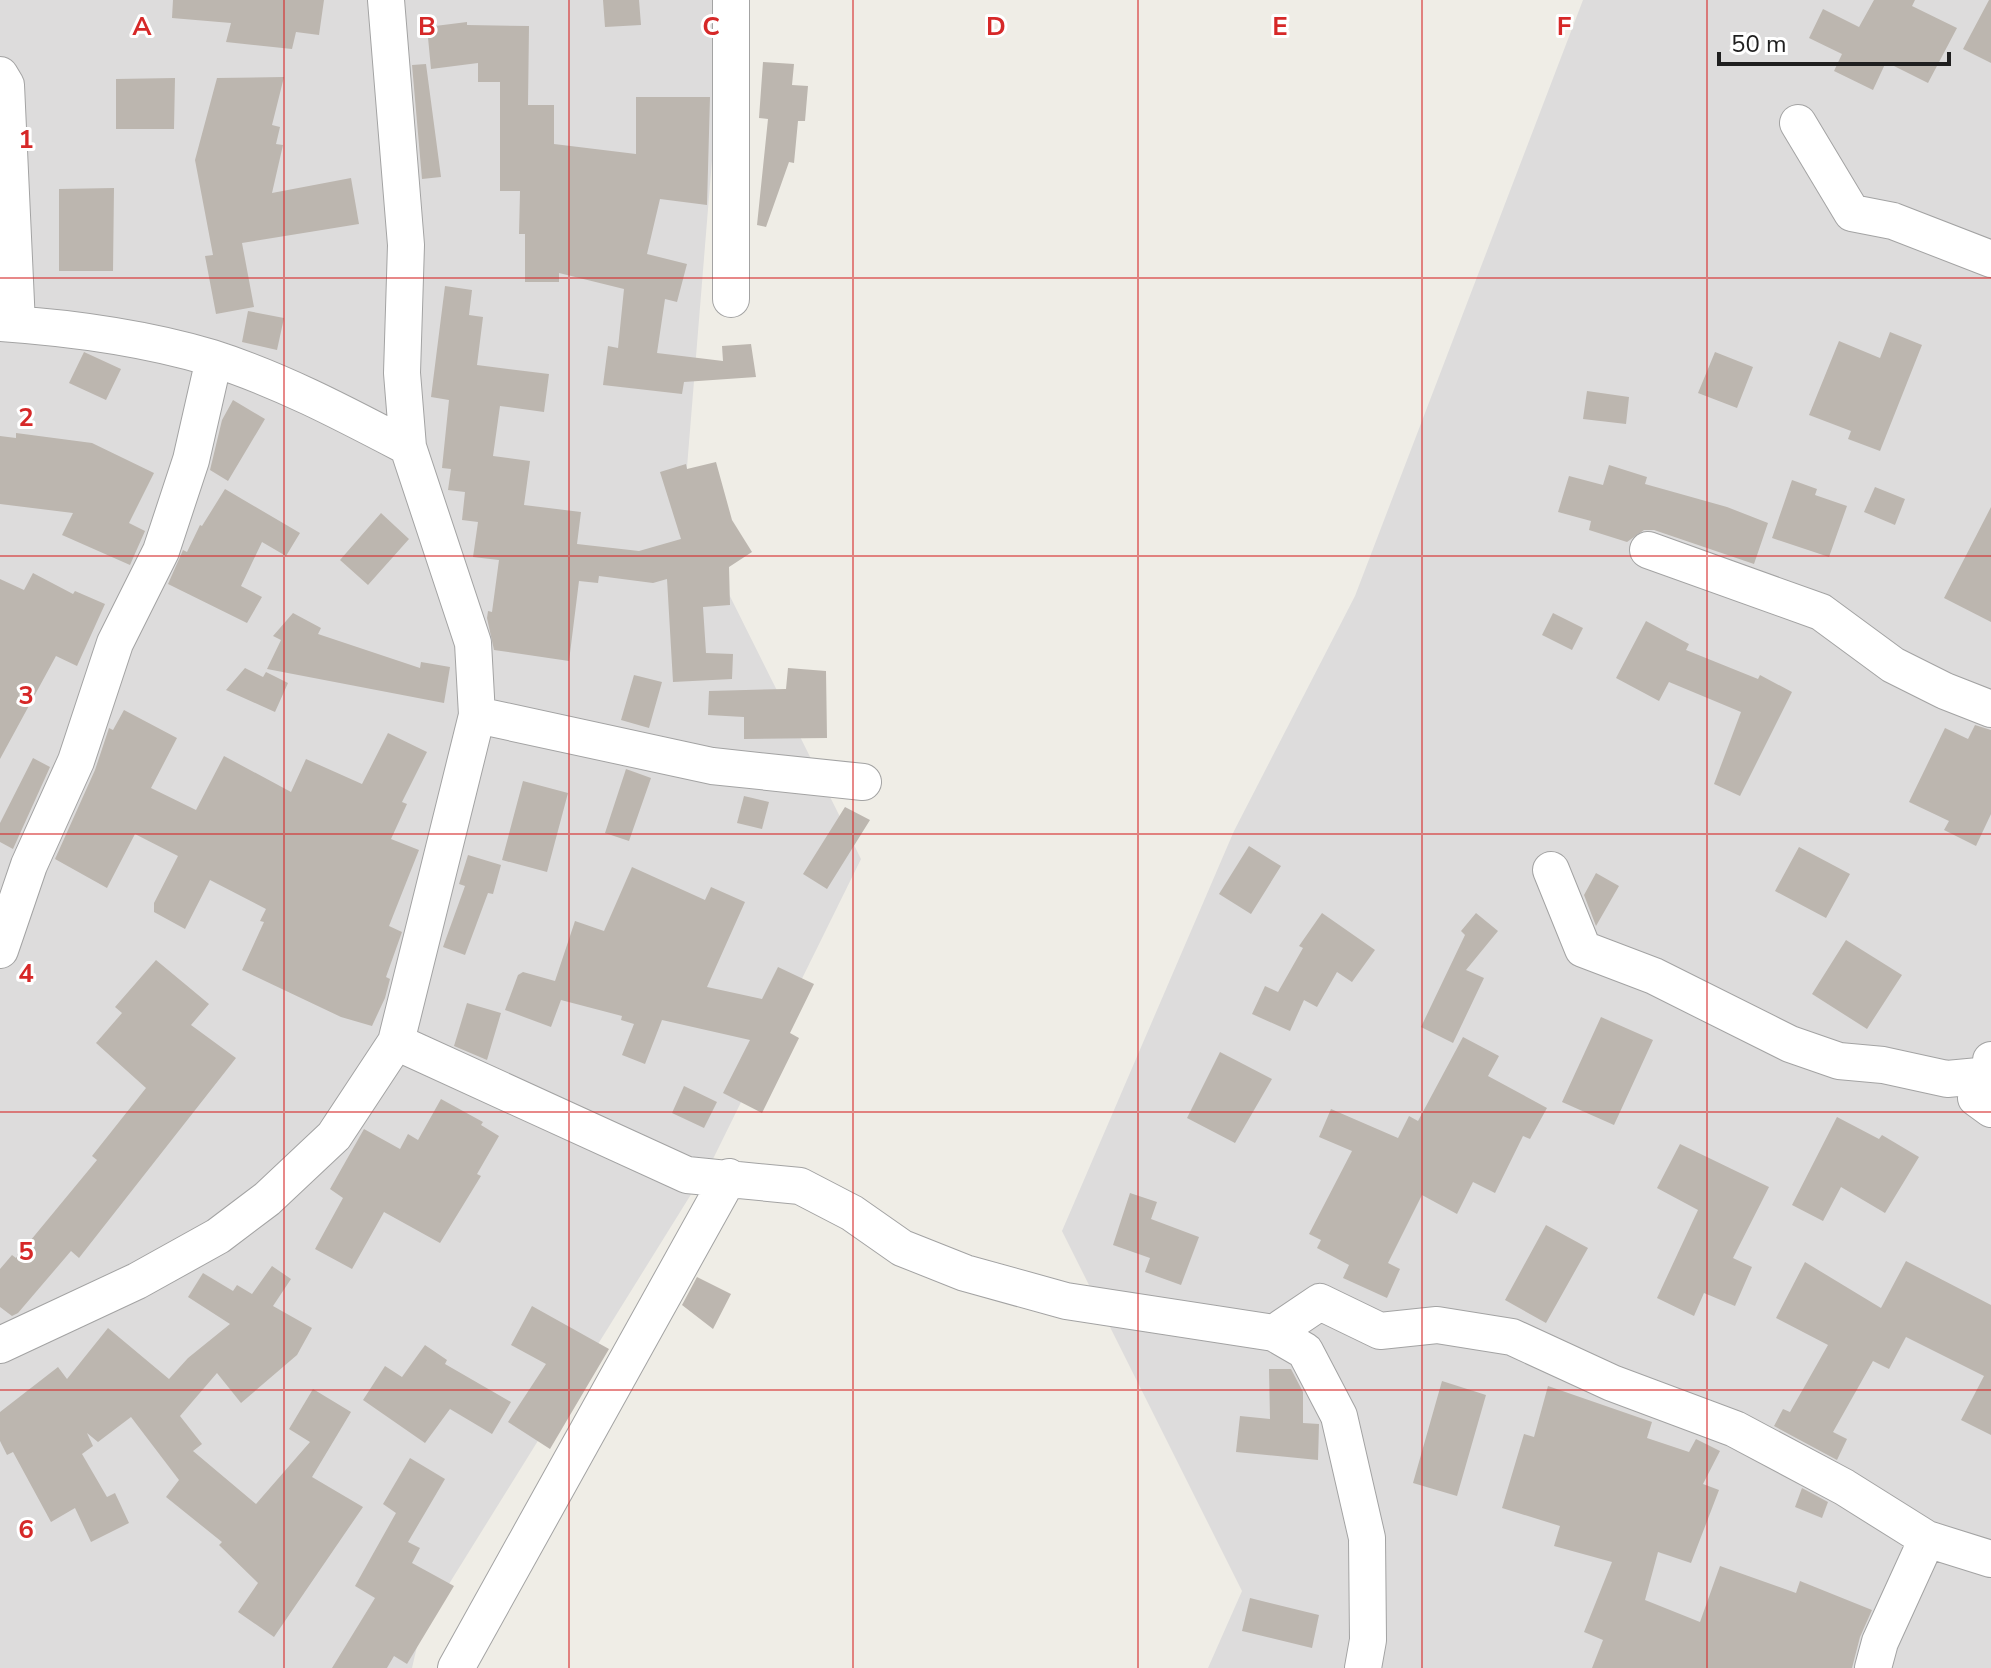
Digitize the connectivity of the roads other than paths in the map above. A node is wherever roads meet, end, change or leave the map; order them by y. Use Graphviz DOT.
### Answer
graph roads {
  1 [pos="386,0"];
  2 [pos="731,0"];
  3 [pos="0,75"];
  4 [pos="1798,123"];
  5 [pos="1991,259"];
  6 [pos="731,299"];
  7 [pos="9,323"];
  8 [pos="214,359"];
  9 [pos="408,447"];
  10 [pos="1648,550"];
  11 [pos="1991,709"];
  12 [pos="477,715"];
  13 [pos="863,782"];
  14 [pos="1551,870"];
  15 [pos="12,875"];
  16 [pos="0,950"];
  17 [pos="396,1042"];
  18 [pos="1991,1060"];
  19 [pos="1990,1075"];
  20 [pos="1991,1109"];
  21 [pos="729,1177"];
  22 [pos="1320,1302"];
  23 [pos="1274,1333"];
  24 [pos="0,1345"];
  25 [pos="1305,1351"];
  26 [pos="1927,1539"];
  27 [pos="1991,1559"];
  28 [pos="456,1668"];
  29 [pos="1363,1668"];
  30 [pos="1873,1668"];
  1 -- 9 [label="street"];
  2 -- 6 [label="street"];
  3 -- 7 [label="street"];
  4 -- 5 [label="street"];
  7 -- 8 [label="street"];
  8 -- 9 [label="street"];
  8 -- 15 [label="street"];
  9 -- 12 [label="street"];
  10 -- 11 [label="street"];
  12 -- 13 [label="street"];
  12 -- 17 [label="street"];
  14 -- 19 [label="street"];
  15 -- 16 [label="street"];
  17 -- 21 [label="street"];
  17 -- 24 [label="street"];
  18 -- 19 [label="street"];
  19 -- 20 [label="street"];
  21 -- 23 [label="street"];
  21 -- 28 [label="street"];
  22 -- 23 [label="street"];
  22 -- 25 [label="street"];
  22 -- 26 [label="street"];
  23 -- 25 [label="street"];
  25 -- 29 [label="street"];
  26 -- 27 [label="street"];
  26 -- 30 [label="street"];
}
